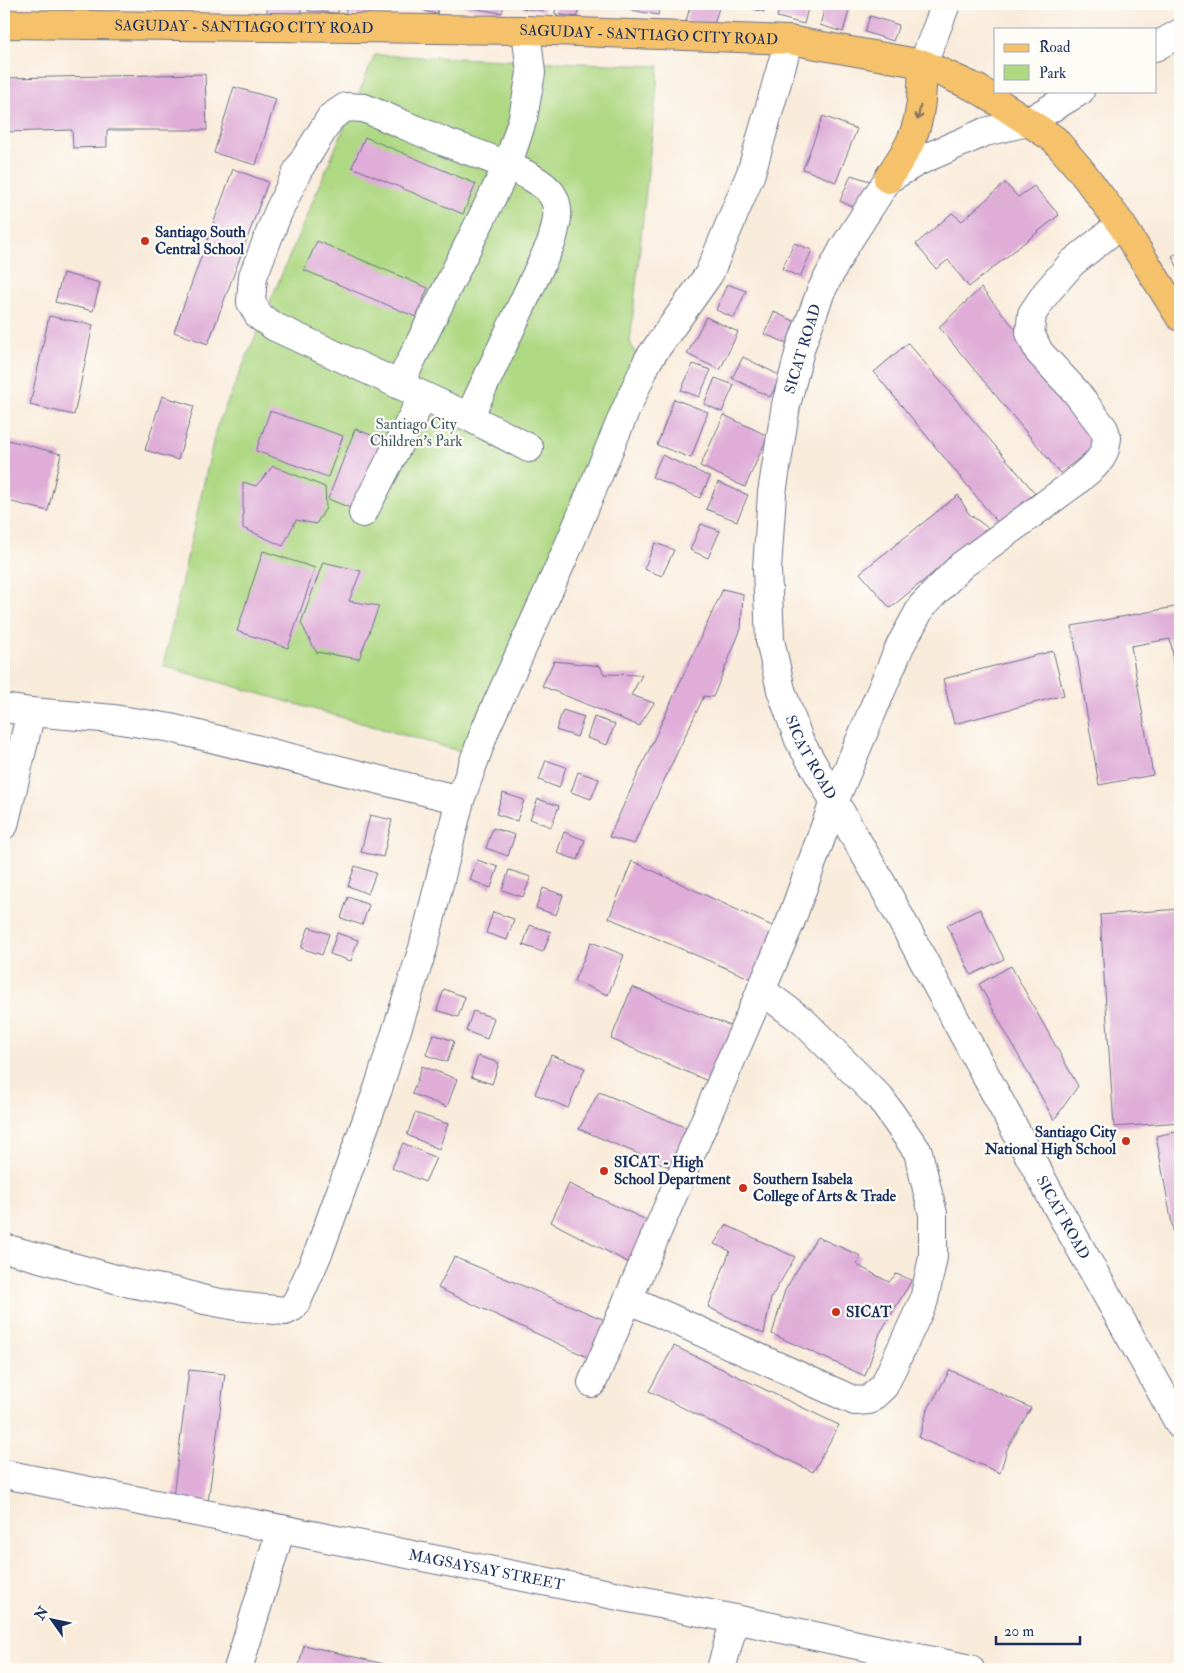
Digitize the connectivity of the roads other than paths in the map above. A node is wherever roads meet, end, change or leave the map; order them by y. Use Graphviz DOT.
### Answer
graph roads {
  1 [pos="946,4"];
  2 [pos="4,24"];
  3 [pos="526,30"];
  4 [pos="1180,33"];
  5 [pos="789,40"];
  6 [pos="1156,47"];
  7 [pos="922,64"];
  8 [pos="1078,92"];
  9 [pos="1028,122"];
  10 [pos="507,166"];
  11 [pos="888,179"];
  12 [pos="1121,224"];
  13 [pos="1180,316"];
  14 [pos="399,385"];
  15 [pos="423,396"];
  16 [pos="469,417"];
  17 [pos="529,448"];
  18 [pos="364,513"];
  19 [pos="4,708"];
  20 [pos="31,712"];
  21 [pos="460,800"];
  22 [pos="834,802"];
  23 [pos="4,825"];
  24 [pos="761,990"];
  25 [pos="4,1248"];
  26 [pos="628,1299"];
  27 [pos="592,1383"];
  28 [pos="1180,1425"];
  29 [pos="4,1474"];
  30 [pos="281,1529"];
  31 [pos="735,1619"];
  32 [pos="238,1669"];
  33 [pos="721,1669"];
  34 [pos="970,1669"];
  1 -- 7 [label="street"];
  2 -- 3 [label="main road, SAGUDAY - SANTIAGO CITY ROAD"];
  3 -- 5 [label="main road, SAGUDAY - SANTIAGO CITY ROAD"];
  3 -- 10 [label="street"];
  4 -- 6 [label="street"];
  5 -- 7 [label="main road, SAGUDAY - SANTIAGO CITY ROAD"];
  5 -- 21 [label="street"];
  7 -- 9 [label="main road, SAGUDAY - SANTIAGO CITY ROAD"];
  7 -- 11 [label="main road, one-way"];
  8 -- 9 [label="street, SICAT ROAD"];
  9 -- 11 [label="street, SICAT ROAD"];
  9 -- 12 [label="main road, SAGUDAY - SANTIAGO CITY ROAD"];
  10 -- 14 [label="street"];
  10 -- 14 [label="street"];
  10 -- 16 [label="street"];
  11 -- 22 [label="street, SICAT ROAD"];
  12 -- 13 [label="main road, SAGUDAY - SANTIAGO CITY ROAD"];
  12 -- 22 [label="street"];
  14 -- 15 [label="street"];
  15 -- 16 [label="street"];
  15 -- 18 [label="street"];
  16 -- 17 [label="street"];
  19 -- 20 [label="street"];
  20 -- 21 [label="street"];
  20 -- 23 [label="street"];
  21 -- 25 [label="street"];
  22 -- 24 [label="street"];
  22 -- 28 [label="street, SICAT ROAD"];
  24 -- 26 [label="street"];
  24 -- 26 [label="street"];
  26 -- 27 [label="street"];
  29 -- 30 [label="street, MAGSAYSAY STREET"];
  30 -- 31 [label="street, MAGSAYSAY STREET"];
  30 -- 32 [label="street"];
  31 -- 33 [label="street"];
  31 -- 34 [label="street, MAGSAYSAY STREET"];
}
